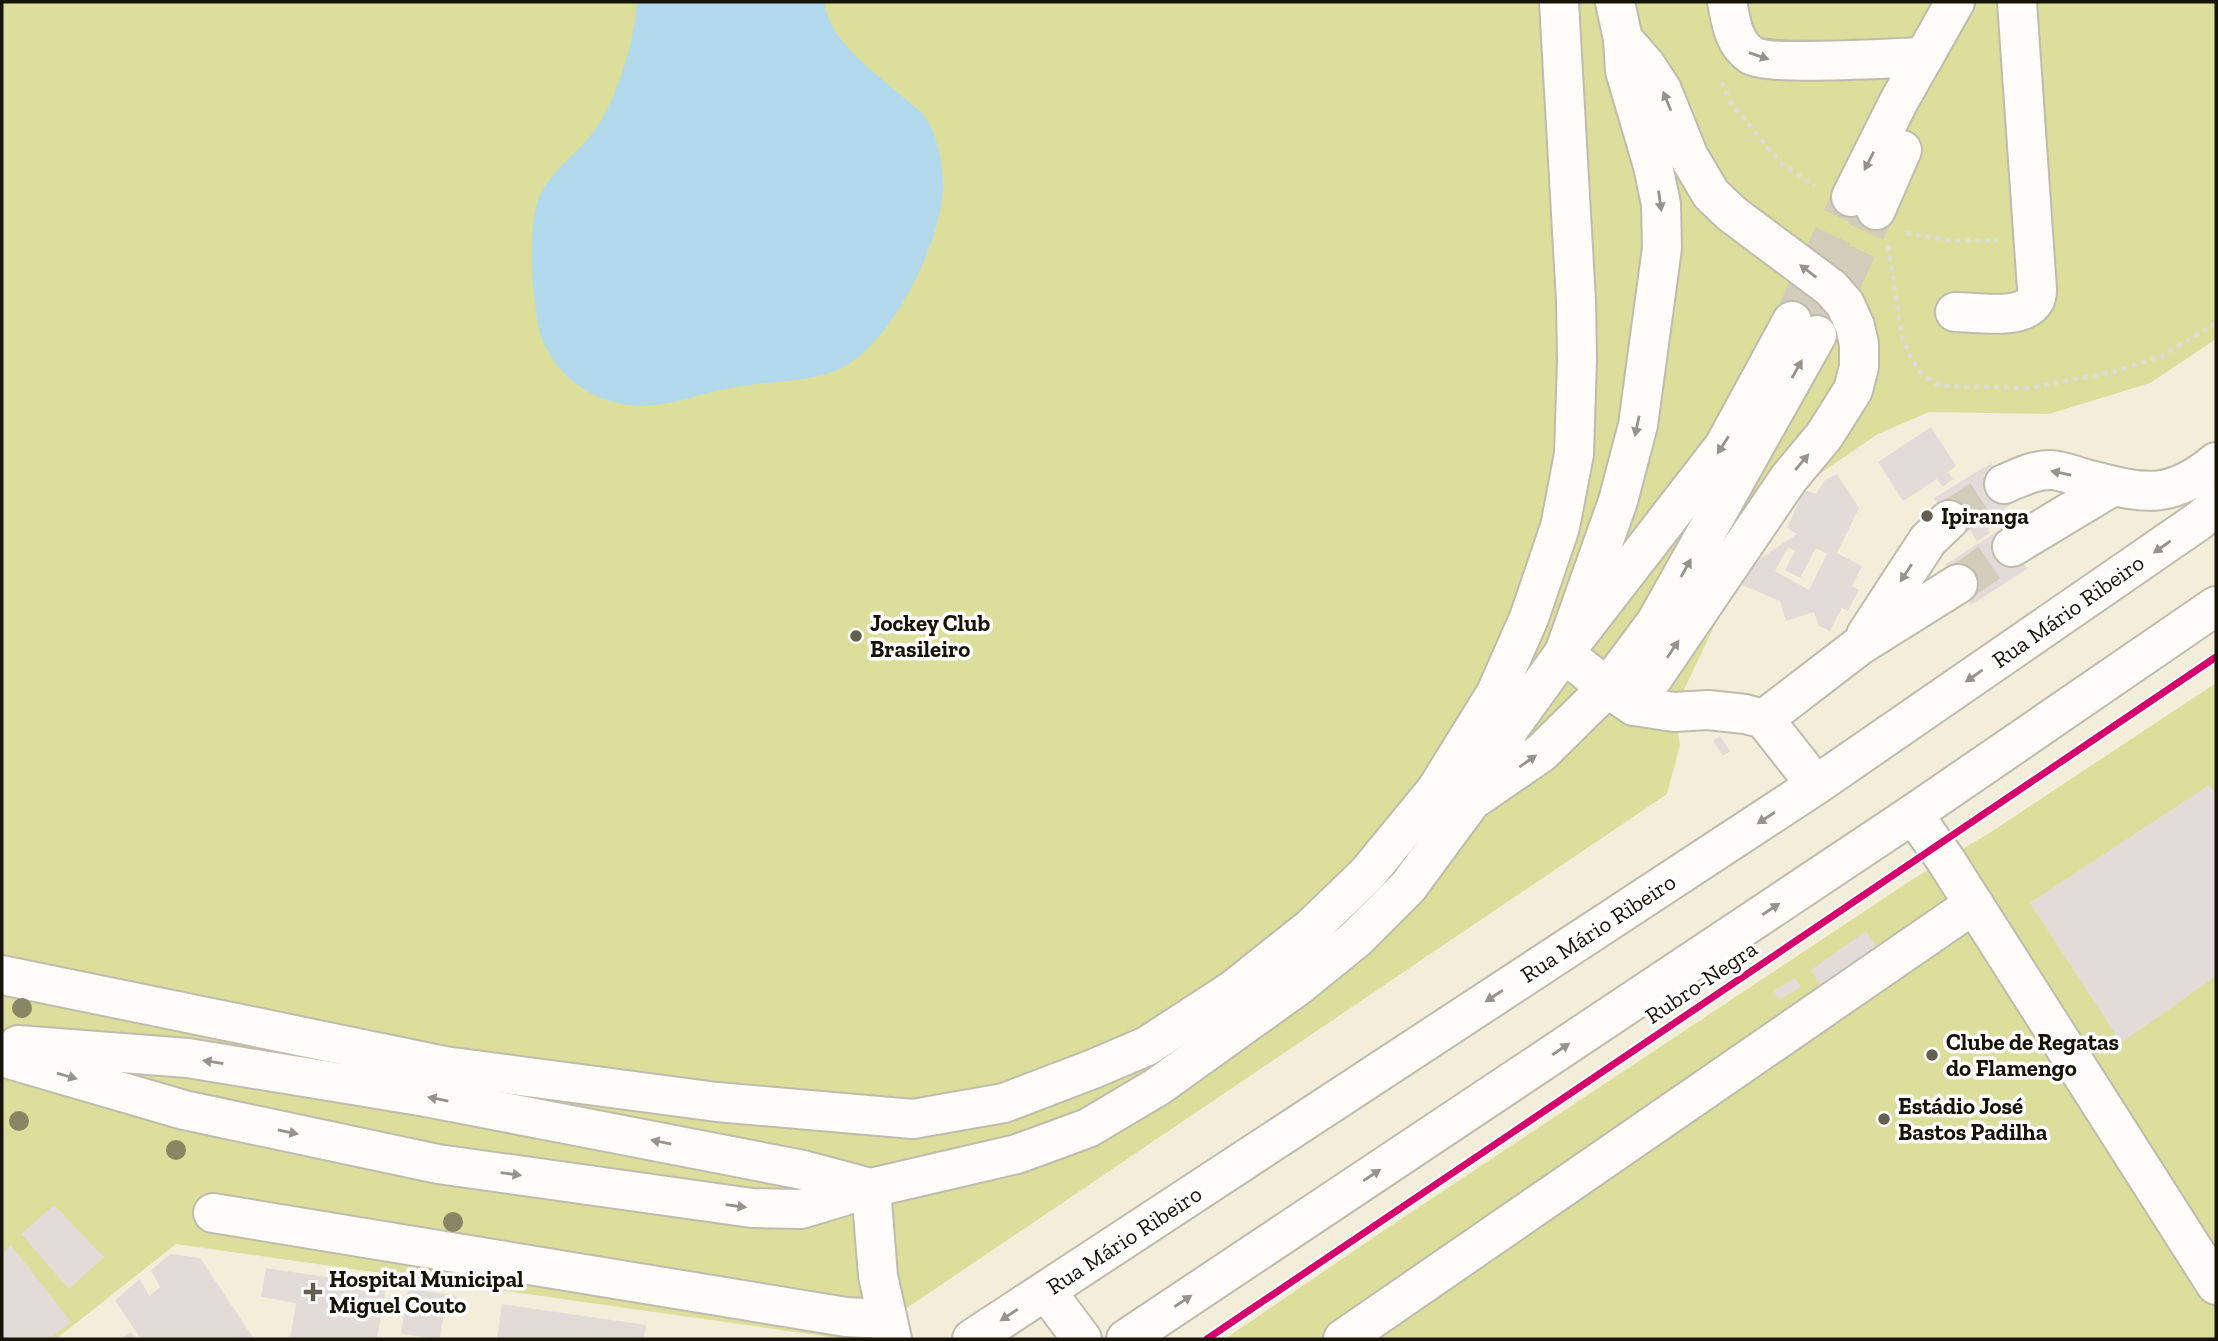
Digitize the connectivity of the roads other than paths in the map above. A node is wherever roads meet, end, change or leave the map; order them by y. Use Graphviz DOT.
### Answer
graph roads {
  1 [pos="1559,2"];
  2 [pos="1615,2"];
  3 [pos="1727,2"];
  4 [pos="1955,2"];
  5 [pos="2017,2"];
  6 [pos="1623,39"];
  7 [pos="1924,57"];
  8 [pos="1866,214"];
  9 [pos="1955,312"];
  10 [pos="2216,462"];
  11 [pos="2004,485"];
  12 [pos="2113,486"];
  13 [pos="2216,506"];
  14 [pos="1949,520"];
  15 [pos="2012,547"];
  16 [pos="1958,584"];
  17 [pos="2216,606"];
  18 [pos="1859,646"];
  19 [pos="1564,653"];
  20 [pos="1621,697"];
  21 [pos="1764,719"];
  22 [pos="1816,785"];
  23 [pos="1472,800"];
  24 [pos="1913,814"];
  25 [pos="1974,904"];
  26 [pos="2,975"];
  27 [pos="2,1044"];
  28 [pos="2,1057"];
  29 [pos="871,1188"];
  30 [pos="213,1213"];
  31 [pos="2215,1279"];
  32 [pos="1046,1292"];
  33 [pos="889,1329"];
  34 [pos="972,1339"];
  35 [pos="1082,1339"];
  36 [pos="1126,1339"];
  37 [pos="1343,1339"];
  1 -- 26 [label="main road"];
  2 -- 6 [label="main road"];
  3 -- 7 [label="main road, one-way"];
  4 -- 7 [label="main road"];
  5 -- 9 [label="main road"];
  6 -- 19 [label="main road, one-way"];
  20 -- 6 [label="main road, one-way"];
  7 -- 8 [label="main road"];
  10 -- 12 [label="main road"];
  12 -- 11 [label="main road, one-way"];
  12 -- 15 [label="main road"];
  13 -- 22 [label="main road, Rua Mário Ribeiro, one-way"];
  14 -- 18 [label="main road, one-way"];
  16 -- 18 [label="main road"];
  17 -- 24 [label="main road"];
  18 -- 21 [label="main road"];
  19 -- 20 [label="main road"];
  20 -- 19 [label="main road, one-way"];
  19 -- 23 [label="main road"];
  20 -- 21 [label="main road"];
  23 -- 20 [label="main road, one-way"];
  21 -- 22 [label="main road"];
  22 -- 32 [label="main road, Rua Mário Ribeiro, one-way"];
  23 -- 29 [label="main road"];
  24 -- 25 [label="main road"];
  36 -- 24 [label="main road, one-way"];
  25 -- 31 [label="main road"];
  25 -- 37 [label="main road"];
  29 -- 27 [label="main road, one-way"];
  28 -- 29 [label="main road, one-way"];
  29 -- 33 [label="main road"];
  30 -- 33 [label="main road"];
  32 -- 34 [label="main road, Rua Mário Ribeiro, one-way"];
  32 -- 35 [label="main road"];
}
